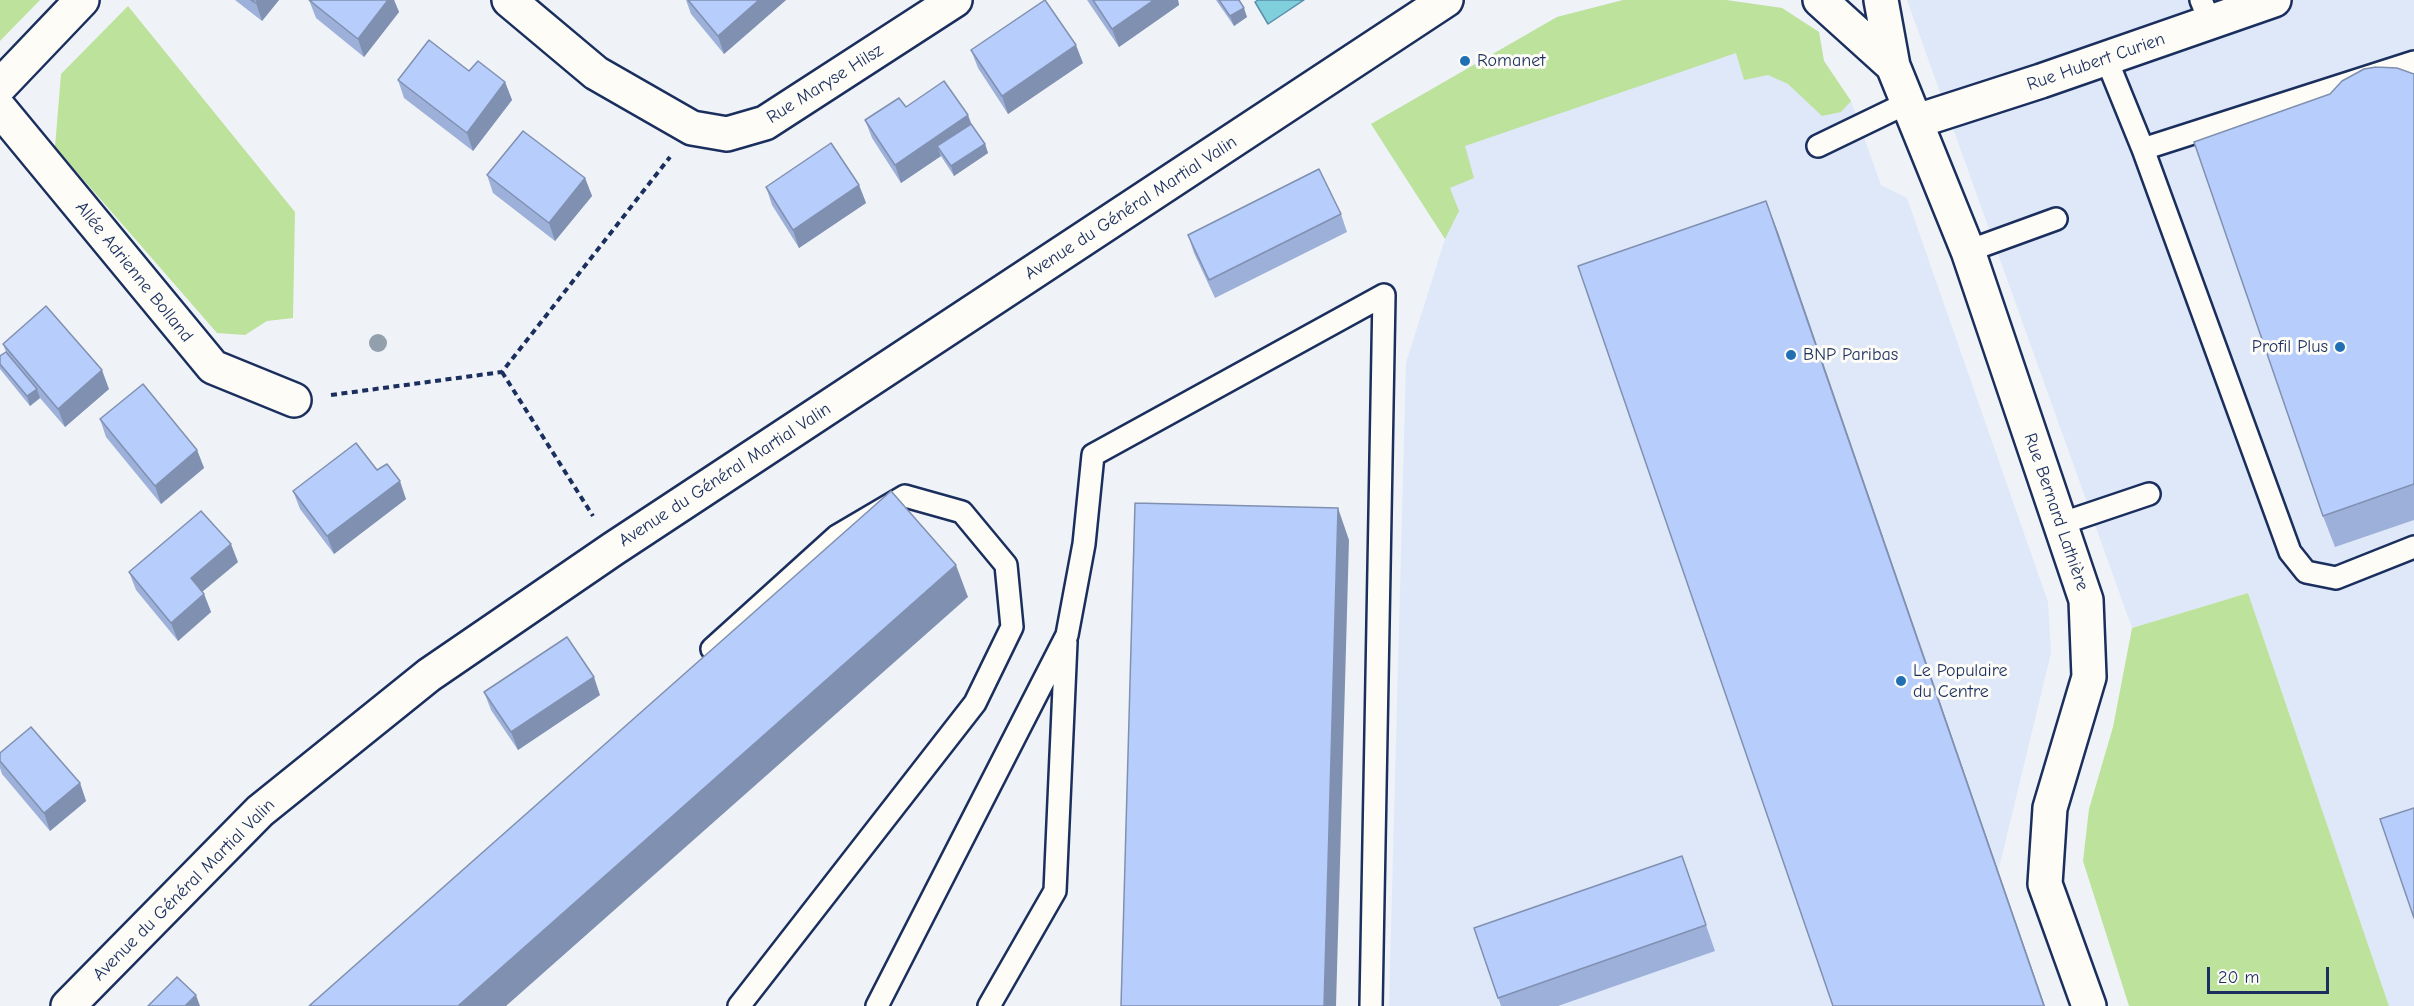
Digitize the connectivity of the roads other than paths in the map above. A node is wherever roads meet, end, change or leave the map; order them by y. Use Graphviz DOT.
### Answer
graph roads {
  1 [pos="82,0"];
  2 [pos="509,0"];
  3 [pos="955,0"];
  4 [pos="1467,0"];
  5 [pos="1820,0"];
  6 [pos="1881,0"];
  7 [pos="2274,0"];
  8 [pos="1440,5"];
  9 [pos="2206,11"];
  10 [pos="2106,58"];
  11 [pos="2414,63"];
  12 [pos="1893,66"];
  13 [pos="0,86"];
  14 [pos="0,109"];
  15 [pos="1912,112"];
  16 [pos="1818,146"];
  17 [pos="2143,149"];
  18 [pos="2056,219"];
  19 [pos="1968,251"];
  20 [pos="294,400"];
  21 [pos="2149,494"];
  22 [pos="2060,524"];
  23 [pos="2414,547"];
  24 [pos="1066,636"];
  25 [pos="696,664"];
  26 [pos="68,1006"];
  27 [pos="739,1006"];
  28 [pos="877,1006"];
  29 [pos="989,1006"];
  30 [pos="1371,1006"];
  31 [pos="2089,1006"];
  1 -- 13 [label="street"];
  2 -- 3 [label="street, Rue Maryse Hilsz"];
  4 -- 8 [label="street, Avenue du Général Martial Valin"];
  5 -- 12 [label="street, Rue Bernard Lathière"];
  6 -- 12 [label="street, Rue Bernard Lathière"];
  7 -- 9 [label="street, Rue Hubert Curien"];
  8 -- 26 [label="street, Avenue du Général Martial Valin"];
  9 -- 10 [label="street, Rue Hubert Curien"];
  10 -- 15 [label="street, Rue Hubert Curien"];
  10 -- 17 [label="lane"];
  11 -- 17 [label="lane"];
  12 -- 15 [label="street, Rue Bernard Lathière"];
  14 -- 20 [label="street, Allée Adrienne Bolland"];
  15 -- 16 [label="lane"];
  15 -- 19 [label="street, Rue Bernard Lathière"];
  17 -- 23 [label="lane"];
  18 -- 19 [label="lane"];
  19 -- 22 [label="street, Rue Bernard Lathière"];
  21 -- 22 [label="lane"];
  22 -- 31 [label="street, Rue Bernard Lathière"];
  24 -- 28 [label="lane"];
  24 -- 29 [label="lane"];
  24 -- 30 [label="lane"];
  25 -- 27 [label="lane"];
}
